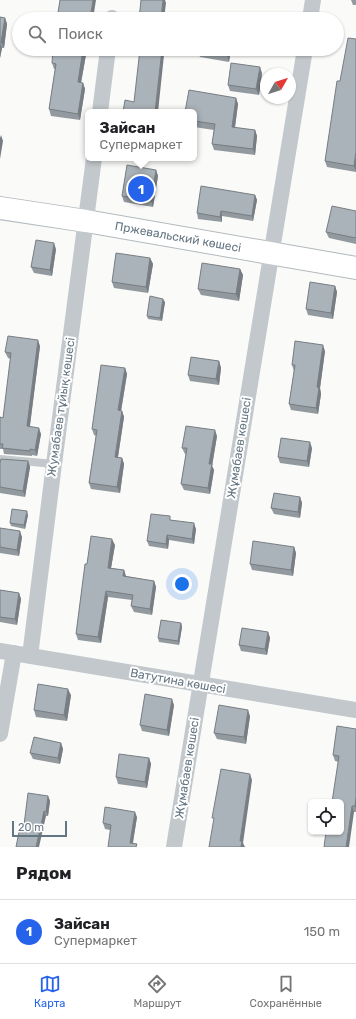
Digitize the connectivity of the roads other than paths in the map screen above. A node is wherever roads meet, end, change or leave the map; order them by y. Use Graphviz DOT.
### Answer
graph roads {
  1 [pos="313,0"];
  2 [pos="311,12"];
  3 [pos="107,56"];
  4 [pos="304,56"];
  5 [pos="100,109"];
  6 [pos="94,161"];
  7 [pos="0,208"];
  8 [pos="86,221"];
  9 [pos="271,252"];
  10 [pos="356,268"];
  11 [pos="0,459"];
  12 [pos="54,464"];
  13 [pos="7,652"];
  14 [pos="30,656"];
  15 [pos="201,684"];
  16 [pos="356,710"];
  17 [pos="0,734"];
  18 [pos="174,847"];
  1 -- 2 [label="street"];
  3 -- 5 [label="street"];
  4 -- 9 [label="street, Жұмабаев көшесі"];
  6 -- 8 [label="street, Жумабаев тұйық көшесі"];
  7 -- 8 [label="street, Пржевальский көшесі"];
  8 -- 9 [label="street, Пржевальский көшесі"];
  8 -- 12 [label="street, Жумабаев тұйық көшесі"];
  9 -- 10 [label="street, Пржевальский көшесі"];
  9 -- 15 [label="street, Жұмабаев көшесі"];
  11 -- 12 [label="lane"];
  12 -- 14 [label="street, Жумабаев тұйық көшесі"];
  13 -- 14 [label="street, Ватутина көшесі"];
  13 -- 17 [label="street"];
  14 -- 15 [label="street, Ватутина көшесі"];
  15 -- 16 [label="street, Ватутина көшесі"];
  15 -- 18 [label="street, Жұмабаев көшесі"];
}
